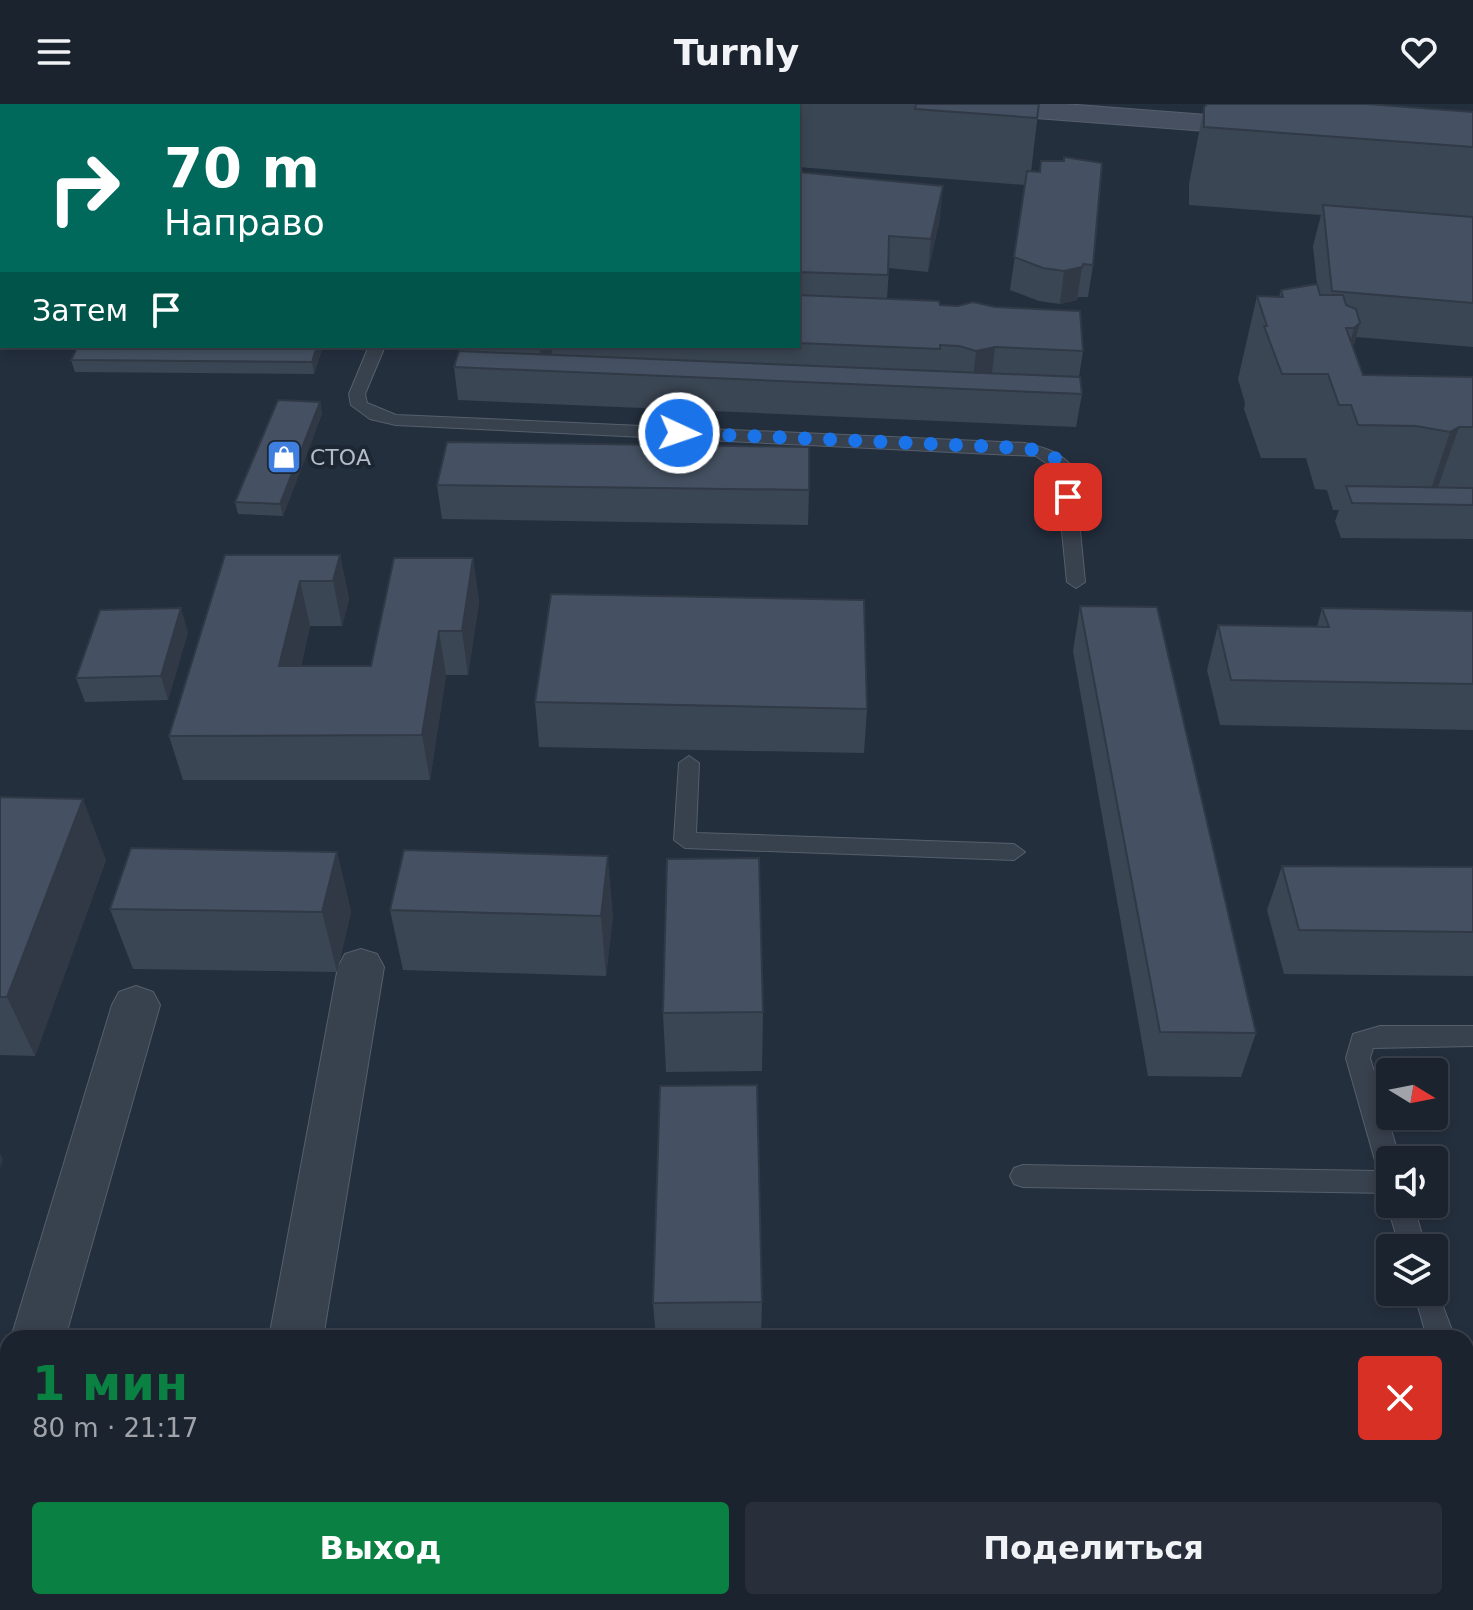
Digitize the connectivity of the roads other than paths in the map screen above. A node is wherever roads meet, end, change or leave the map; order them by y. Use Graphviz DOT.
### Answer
graph roads {
  1 [pos="958,104"];
  2 [pos="1051,108"];
  3 [pos="1285,129"];
  4 [pos="376,348"];
  5 [pos="1076,582"];
  6 [pos="689,763"];
  7 [pos="1014,852"];
  8 [pos="361,967"];
  9 [pos="136,1005"];
  10 [pos="1473,1036"];
  11 [pos="1383,1146"];
  12 [pos="1023,1176"];
  13 [pos="1376,1182"];
  14 [pos="1431,1306"];
  15 [pos="40,1330"];
  16 [pos="297,1330"];
  17 [pos="1439,1330"];
  1 -- 2 [label="street"];
  2 -- 3 [label="street"];
  4 -- 5 [label="lane"];
  6 -- 7 [label="lane"];
  8 -- 16 [label="street"];
  9 -- 15 [label="street"];
  10 -- 11 [label="lane"];
  12 -- 13 [label="lane"];
  14 -- 17 [label="lane"];
}
